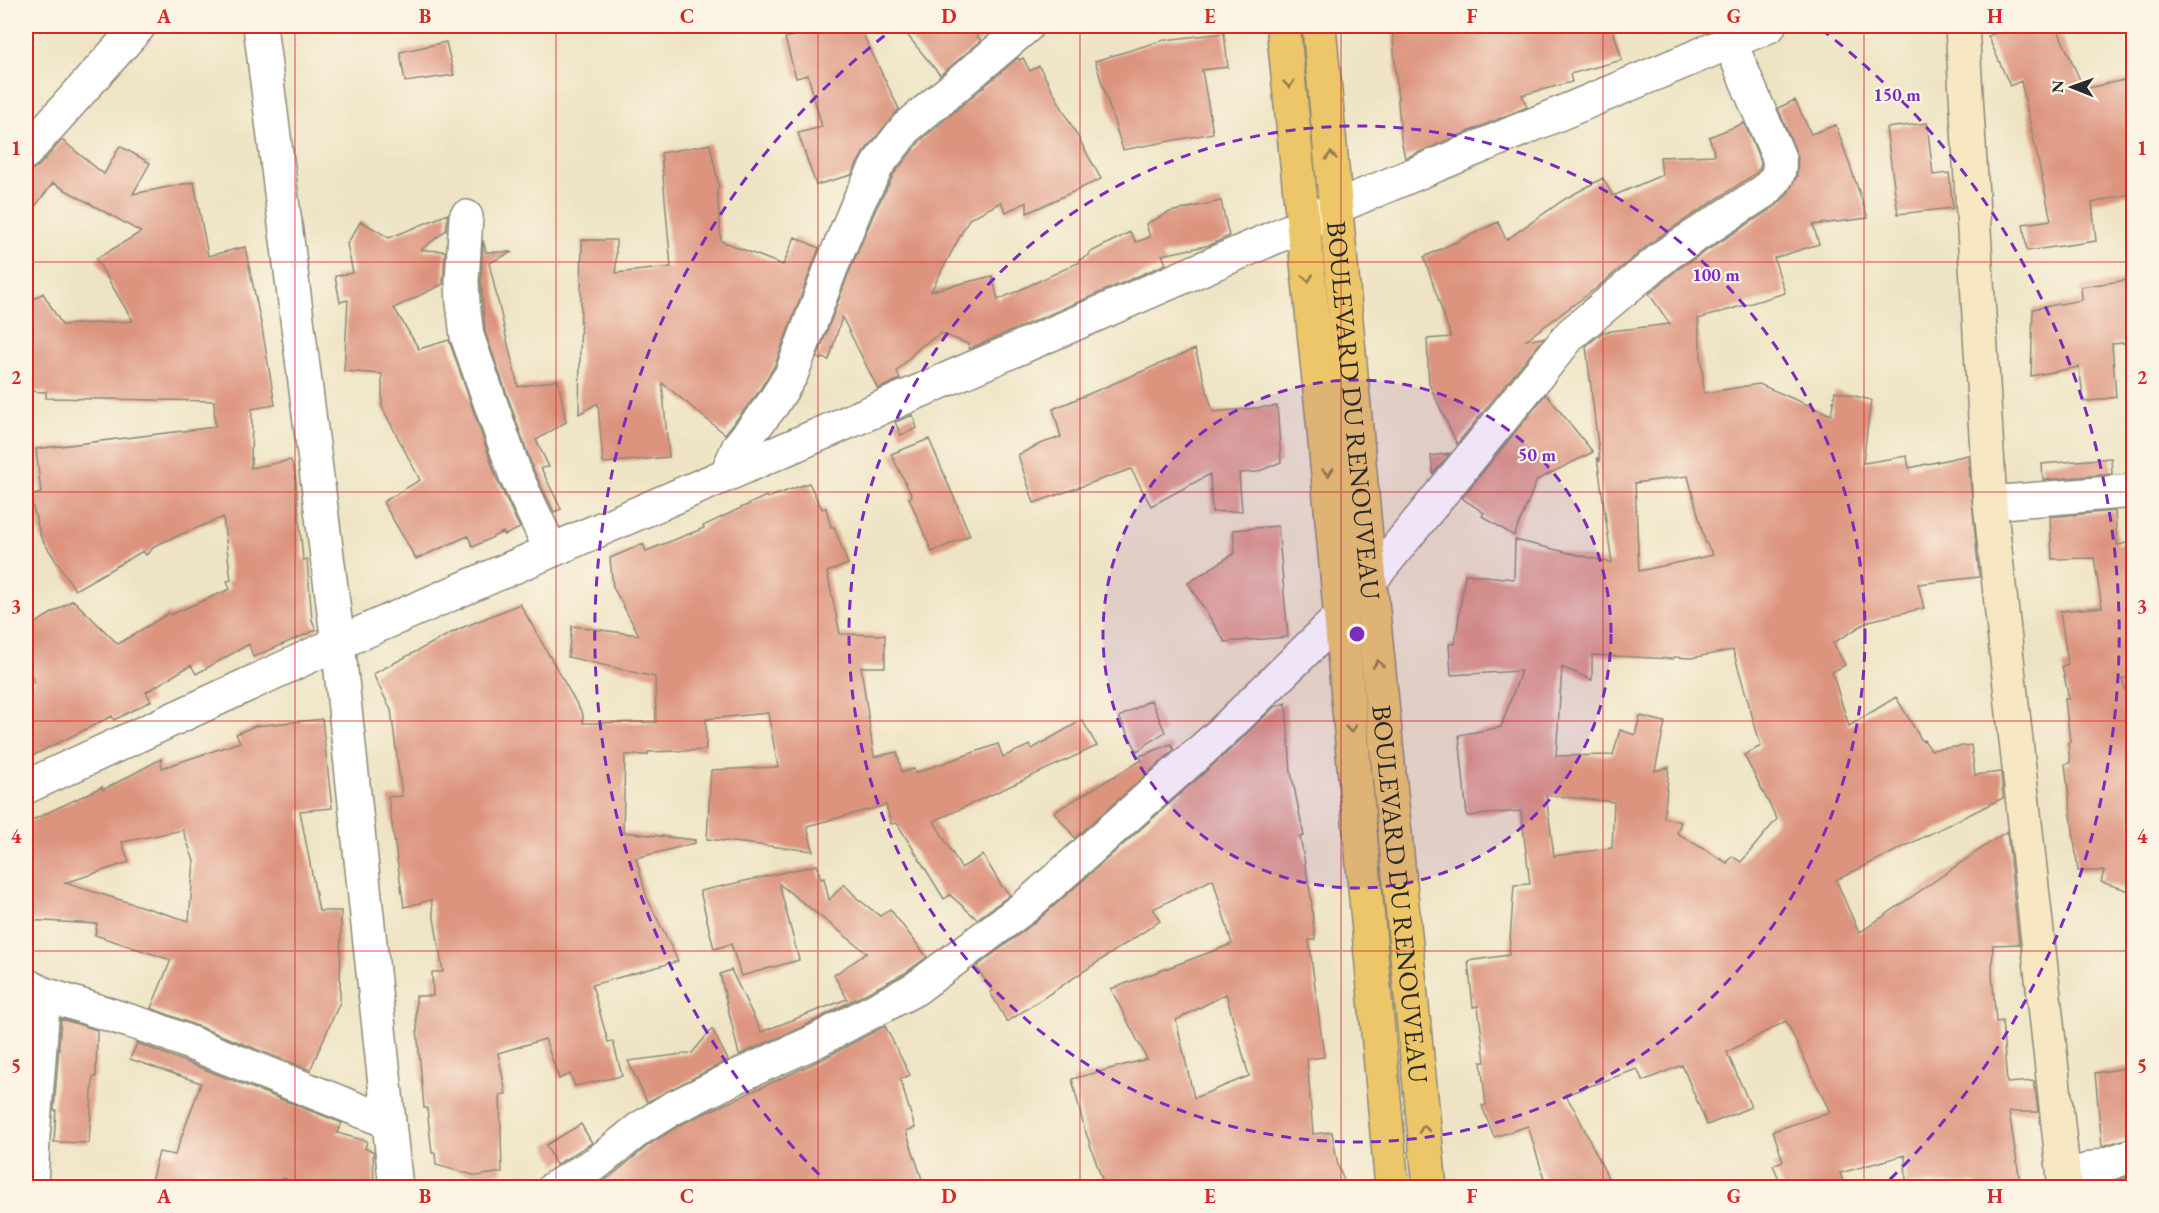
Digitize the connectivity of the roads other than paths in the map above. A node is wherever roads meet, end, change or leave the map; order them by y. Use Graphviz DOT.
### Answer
graph roads {
  1 [pos="139,26"];
  2 [pos="260,26"];
  3 [pos="1027,26"];
  4 [pos="1283,26"];
  5 [pos="1319,26"];
  6 [pos="1769,26"];
  7 [pos="1962,26"];
  8 [pos="1730,42"];
  9 [pos="26,152"];
  10 [pos="1336,207"];
  11 [pos="466,217"];
  12 [pos="1303,225"];
  13 [pos="727,473"];
  14 [pos="2133,491"];
  15 [pos="1990,502"];
  16 [pos="550,550"];
  17 [pos="1370,581"];
  18 [pos="1341,616"];
  19 [pos="338,644"];
  20 [pos="26,787"];
  21 [pos="35,990"];
  22 [pos="389,1122"];
  23 [pos="2133,1155"];
  24 [pos="2065,1183"];
  25 [pos="559,1186"];
  26 [pos="31,1188"];
  27 [pos="396,1188"];
  28 [pos="1392,1188"];
  29 [pos="1430,1188"];
  1 -- 9 [label="street"];
  2 -- 19 [label="street"];
  3 -- 13 [label="street"];
  4 -- 12 [label="main road, BOULEVARD DU RENOUVEAU, one-way"];
  10 -- 5 [label="main road, BOULEVARD DU RENOUVEAU, one-way"];
  6 -- 8 [label="street"];
  7 -- 15 [label="main road"];
  8 -- 10 [label="street"];
  8 -- 17 [label="street"];
  10 -- 12 [label="street"];
  10 -- 17 [label="main road, BOULEVARD DU RENOUVEAU"];
  11 -- 16 [label="street"];
  12 -- 13 [label="street"];
  12 -- 18 [label="main road, BOULEVARD DU RENOUVEAU, one-way"];
  13 -- 16 [label="street"];
  14 -- 15 [label="street"];
  15 -- 24 [label="main road"];
  16 -- 19 [label="street"];
  29 -- 17 [label="main road, BOULEVARD DU RENOUVEAU, one-way"];
  18 -- 25 [label="street"];
  18 -- 28 [label="main road, BOULEVARD DU RENOUVEAU, one-way"];
  19 -- 20 [label="street"];
  19 -- 22 [label="street"];
  21 -- 22 [label="street"];
  21 -- 26 [label="street"];
  22 -- 27 [label="street"];
  23 -- 24 [label="street"];
}
